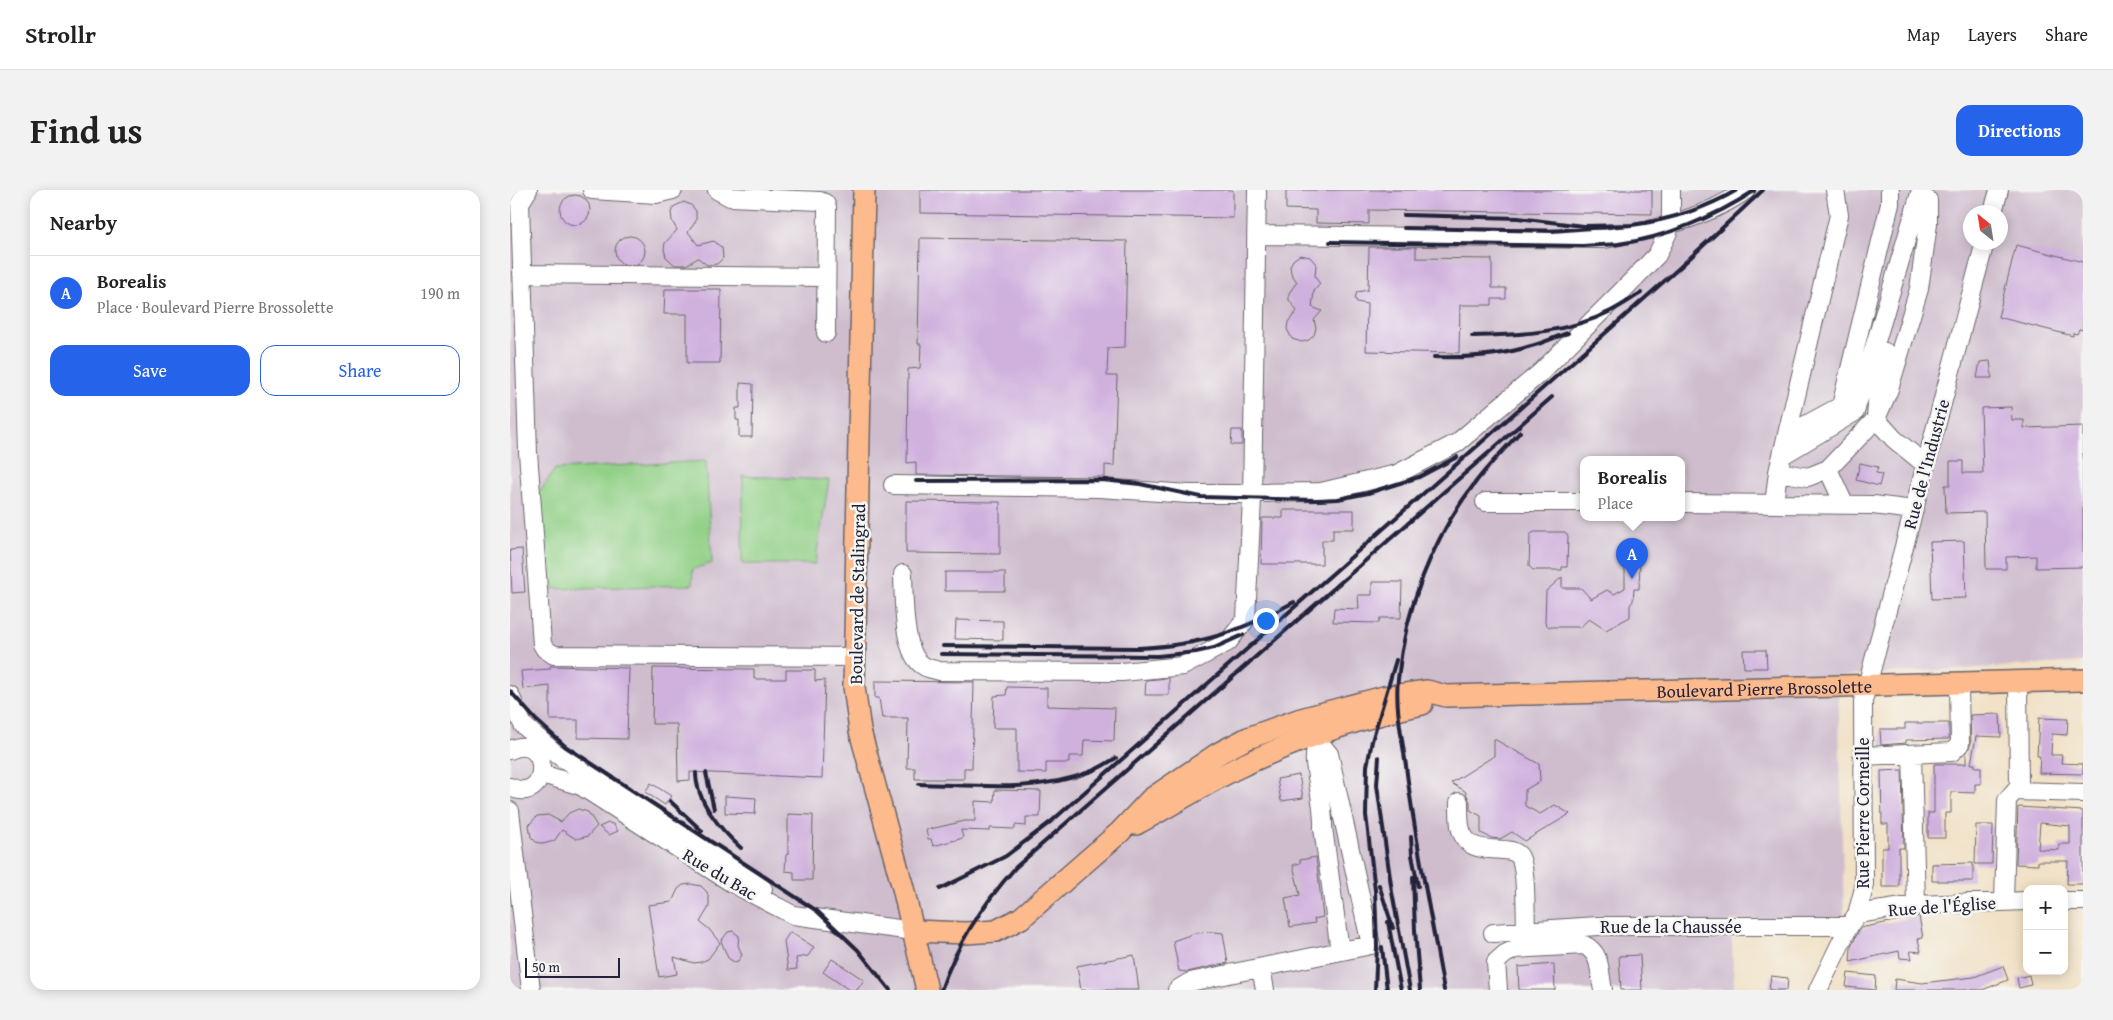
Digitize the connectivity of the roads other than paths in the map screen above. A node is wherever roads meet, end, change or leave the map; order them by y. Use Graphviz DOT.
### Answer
graph roads {
  1 [pos="528,190"];
  2 [pos="592,190"];
  3 [pos="673,190"];
  4 [pos="717,190"];
  5 [pos="864,190"];
  6 [pos="1257,190"];
  7 [pos="1671,190"];
  8 [pos="1746,190"];
  9 [pos="1835,190"];
  10 [pos="1890,190"];
  11 [pos="1998,190"];
  12 [pos="1927,193"];
  13 [pos="1995,205"];
  14 [pos="1670,224"];
  15 [pos="1256,235"];
  16 [pos="1983,250"];
  17 [pos="522,274"];
  18 [pos="826,277"];
  19 [pos="826,333"];
  20 [pos="1876,420"];
  21 [pos="1787,435"];
  22 [pos="1783,455"];
  23 [pos="1926,465"];
  24 [pos="1828,469"];
  25 [pos="1778,472"];
  26 [pos="893,485"];
  27 [pos="1252,492"];
  28 [pos="1485,502"];
  29 [pos="1580,502"];
  30 [pos="1685,503"];
  31 [pos="1774,504"];
  32 [pos="1844,504"];
  33 [pos="1914,510"];
  34 [pos="903,574"];
  35 [pos="855,657"];
  36 [pos="2083,680"];
  37 [pos="2018,682"];
  38 [pos="1959,684"];
  39 [pos="1866,685"];
  40 [pos="510,695"];
  41 [pos="1314,730"];
  42 [pos="512,744"];
  43 [pos="1912,754"];
  44 [pos="1862,756"];
  45 [pos="542,774"];
  46 [pos="510,787"];
  47 [pos="529,788"];
  48 [pos="2015,791"];
  49 [pos="2083,793"];
  50 [pos="1459,802"];
  51 [pos="511,817"];
  52 [pos="2004,901"];
  53 [pos="2023,901"];
  54 [pos="2068,901"];
  55 [pos="2083,901"];
  56 [pos="1916,905"];
  57 [pos="794,915"];
  58 [pos="1853,920"];
  59 [pos="912,931"];
  60 [pos="1526,931"];
  61 [pos="1493,933"];
  62 [pos="1340,951"];
  63 [pos="1261,968"];
  64 [pos="531,990"];
  65 [pos="919,990"];
  66 [pos="927,990"];
  67 [pos="936,990"];
  68 [pos="1177,990"];
  69 [pos="1265,990"];
  70 [pos="1498,990"];
  71 [pos="1603,990"];
  72 [pos="1818,990"];
  1 -- 17 [label="street"];
  2 -- 3 [label="street"];
  4 -- 18 [label="street"];
  5 -- 35 [label="main road, Boulevard de Stalingrad"];
  6 -- 15 [label="street"];
  7 -- 14 [label="street"];
  8 -- 14 [label="street"];
  9 -- 21 [label="street"];
  10 -- 21 [label="street"];
  11 -- 13 [label="street"];
  12 -- 20 [label="street"];
  12 -- 22 [label="street"];
  14 -- 15 [label="street"];
  14 -- 27 [label="street"];
  15 -- 27 [label="street"];
  16 -- 23 [label="street, Rue de l'Industrie"];
  17 -- 18 [label="street"];
  17 -- 35 [label="street"];
  18 -- 19 [label="street"];
  20 -- 23 [label="street"];
  20 -- 24 [label="street"];
  21 -- 22 [label="street"];
  22 -- 25 [label="street"];
  23 -- 33 [label="street, Rue de l'Industrie"];
  24 -- 25 [label="street"];
  24 -- 32 [label="street"];
  25 -- 31 [label="street"];
  26 -- 27 [label="street"];
  27 -- 34 [label="street"];
  28 -- 29 [label="street"];
  30 -- 31 [label="street"];
  31 -- 32 [label="street"];
  32 -- 33 [label="street"];
  33 -- 39 [label="street, Rue de l'Industrie"];
  35 -- 59 [label="main road, Boulevard de Stalingrad"];
  36 -- 37 [label="main road, Boulevard Pierre Brossolette"];
  37 -- 38 [label="main road, Boulevard Pierre Brossolette"];
  37 -- 48 [label="street"];
  38 -- 39 [label="main road, Boulevard Pierre Brossolette"];
  38 -- 43 [label="street"];
  39 -- 41 [label="main road, Boulevard Pierre Brossolette"];
  39 -- 44 [label="street, Rue Pierre Corneille"];
  40 -- 57 [label="street"];
  41 -- 59 [label="main road, Boulevard Pierre Brossolette"];
  41 -- 62 [label="street"];
  41 -- 62 [label="street"];
  42 -- 45 [label="street"];
  43 -- 44 [label="street"];
  43 -- 56 [label="street"];
  44 -- 58 [label="street, Rue Pierre Corneille"];
  45 -- 47 [label="street"];
  45 -- 57 [label="street, Rue du Bac"];
  46 -- 47 [label="street"];
  47 -- 51 [label="street"];
  48 -- 49 [label="street"];
  48 -- 52 [label="street"];
  50 -- 60 [label="street"];
  51 -- 64 [label="street"];
  52 -- 53 [label="street, Rue de l'Église"];
  52 -- 56 [label="street, Rue de l'Église"];
  54 -- 55 [label="street"];
  56 -- 58 [label="street, Rue de l'Église"];
  57 -- 59 [label="street, Rue du Bac"];
  58 -- 60 [label="street, Rue de la Chaussée"];
  58 -- 72 [label="street, Rue Pierre Corneille"];
  59 -- 65 [label="main road"];
  59 -- 66 [label="main road, Boulevard de Stalingrad"];
  59 -- 67 [label="main road"];
  60 -- 61 [label="street, Rue de la Chaussée"];
  62 -- 63 [label="street"];
  63 -- 68 [label="street"];
  63 -- 69 [label="street"];
  70 -- 71 [label="street"];
}
